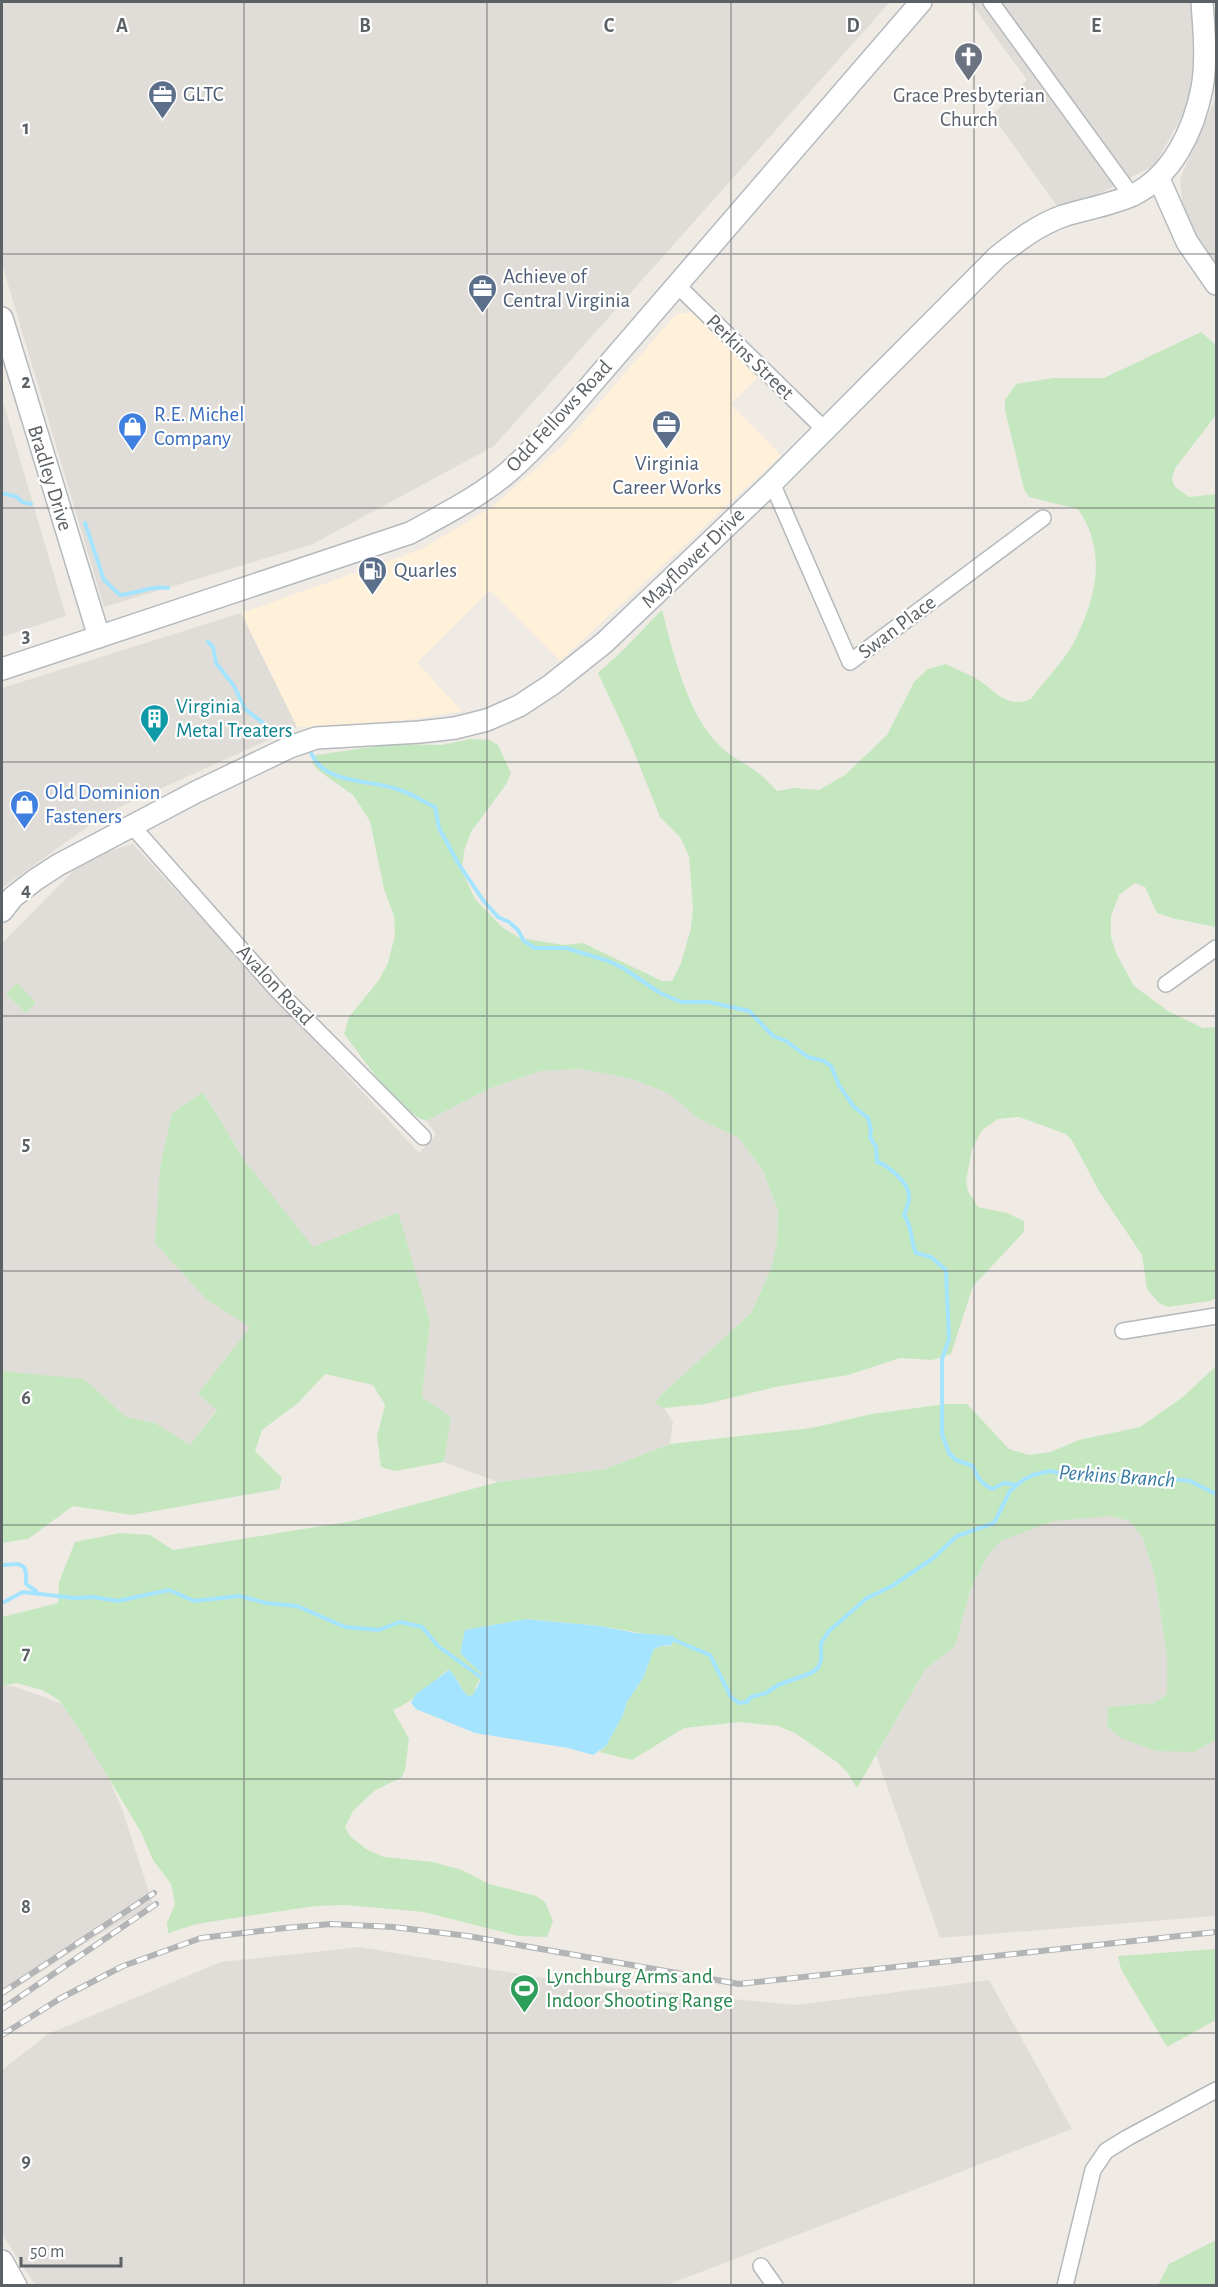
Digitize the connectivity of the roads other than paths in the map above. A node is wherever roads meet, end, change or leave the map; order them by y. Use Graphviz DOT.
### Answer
graph roads {
  1 [pos="921,2"];
  2 [pos="991,2"];
  3 [pos="1202,2"];
  4 [pos="1159,179"];
  5 [pos="1132,196"];
  6 [pos="1216,284"];
  7 [pos="677,285"];
  8 [pos="2,318"];
  9 [pos="824,429"];
  10 [pos="772,483"];
  11 [pos="1043,518"];
  12 [pos="99,637"];
  13 [pos="2,669"];
  14 [pos="133,827"];
  15 [pos="2,911"];
  16 [pos="1216,948"];
  17 [pos="1166,984"];
  18 [pos="423,1137"];
  19 [pos="1216,1316"];
  20 [pos="1123,1331"];
  21 [pos="1216,2090"];
  22 [pos="2,2261"];
  23 [pos="761,2266"];
  24 [pos="16,2286"];
  25 [pos="775,2286"];
  26 [pos="1065,2286"];
  1 -- 7 [label="street, Odd Fellows Road"];
  2 -- 5 [label="street"];
  3 -- 4 [label="street, Mayflower Drive"];
  4 -- 5 [label="street, Mayflower Drive"];
  4 -- 6 [label="street"];
  5 -- 9 [label="street, Mayflower Drive"];
  7 -- 9 [label="street, Perkins Street"];
  7 -- 12 [label="street, Odd Fellows Road"];
  8 -- 12 [label="street, Bradley Drive"];
  9 -- 10 [label="street, Mayflower Drive"];
  10 -- 11 [label="street, Swan Place"];
  10 -- 14 [label="street, Mayflower Drive"];
  12 -- 13 [label="street, Odd Fellows Road"];
  14 -- 15 [label="street, Mayflower Drive"];
  14 -- 18 [label="street, Avalon Road"];
  16 -- 17 [label="street"];
  19 -- 20 [label="street"];
  21 -- 26 [label="street"];
  22 -- 24 [label="street"];
  23 -- 25 [label="street"];
}
